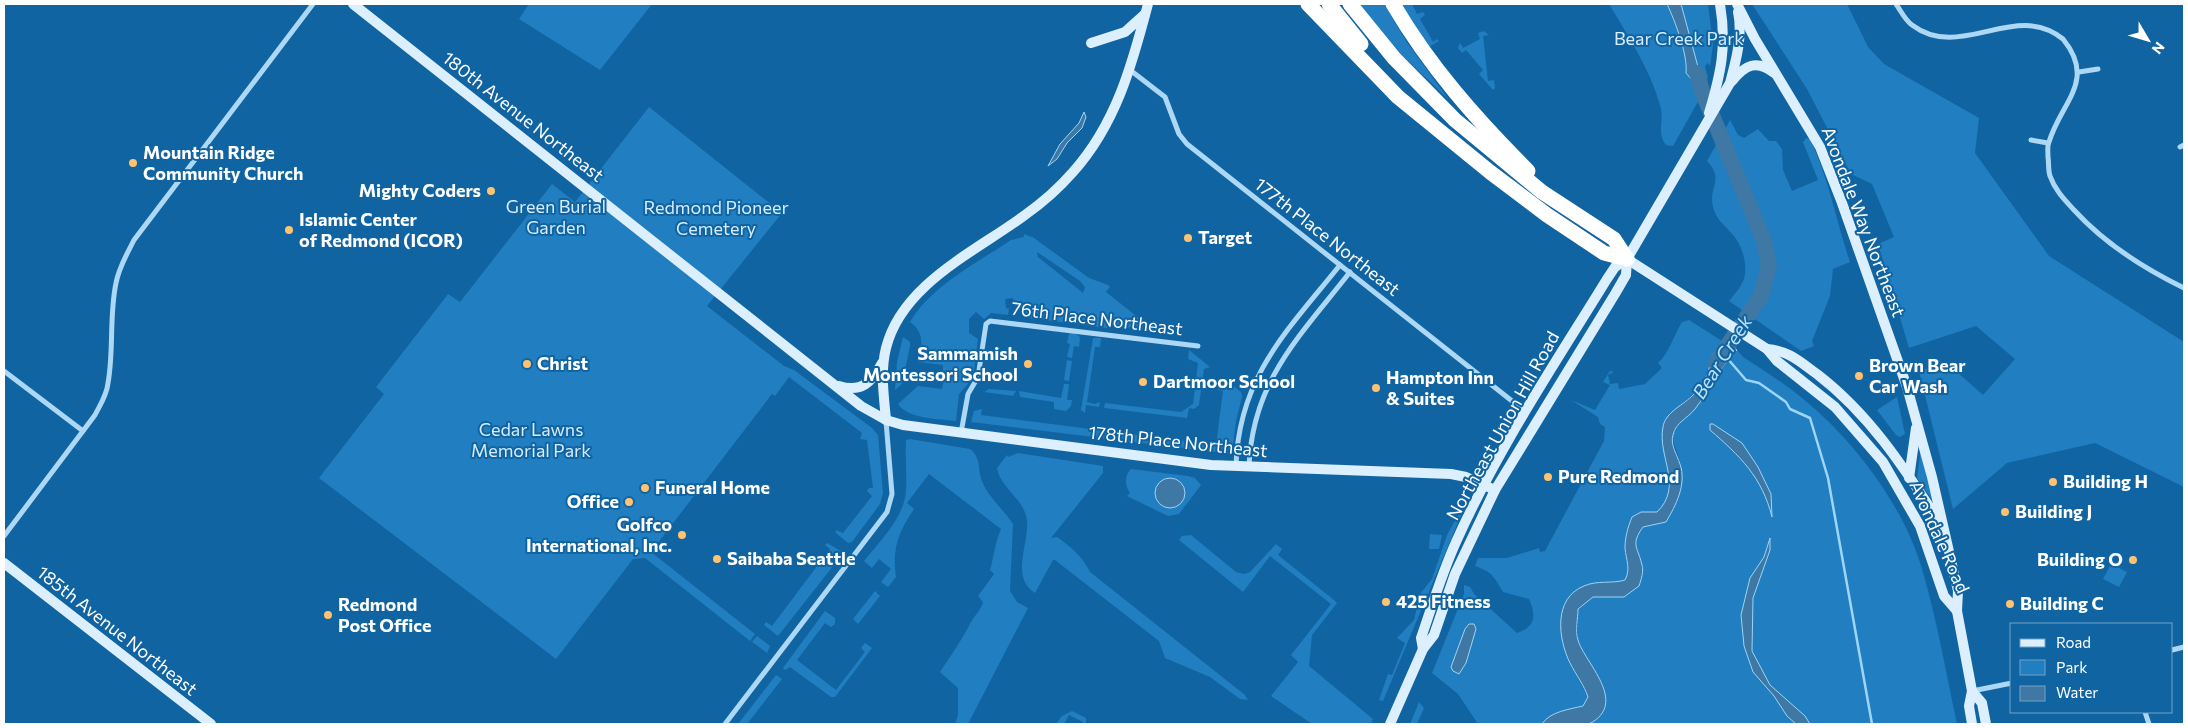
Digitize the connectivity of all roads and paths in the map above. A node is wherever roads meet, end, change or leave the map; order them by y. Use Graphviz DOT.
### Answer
graph roads {
  1 [pos="313,4"];
  2 [pos="353,4"];
  3 [pos="1308,4"];
  4 [pos="1329,4"];
  5 [pos="1350,4"];
  6 [pos="1393,4"];
  7 [pos="1720,4"];
  8 [pos="1736,4"];
  9 [pos="1896,4"];
  10 [pos="1147,9"];
  11 [pos="2030,18"];
  12 [pos="1979,26"];
  13 [pos="1092,43"];
  14 [pos="2098,69"];
  15 [pos="1130,70"];
  16 [pos="2079,72"];
  17 [pos="1780,78"];
  18 [pos="1730,83"];
  19 [pos="1705,126"];
  20 [pos="1448,136"];
  21 [pos="2031,140"];
  22 [pos="2048,143"];
  23 [pos="1572,213"];
  24 [pos="1627,259"];
  25 [pos="1340,265"];
  26 [pos="1350,272"];
  27 [pos="2184,288"];
  28 [pos="1198,346"];
  29 [pos="1767,349"];
  30 [pos="884,360"];
  31 [pos="4,372"];
  32 [pos="834,384"];
  33 [pos="1914,407"];
  34 [pos="1527,410"];
  35 [pos="886,420"];
  36 [pos="83,431"];
  37 [pos="961,433"];
  38 [pos="1915,440"];
  39 [pos="1892,450"];
  40 [pos="1236,467"];
  41 [pos="1249,467"];
  42 [pos="1910,475"];
  43 [pos="1484,484"];
  44 [pos="1495,490"];
  45 [pos="1909,504"];
  46 [pos="1942,526"];
  47 [pos="4,536"];
  48 [pos="4,563"];
  49 [pos="1957,611"];
  50 [pos="1423,649"];
  51 [pos="2010,683"];
  52 [pos="1972,690"];
  53 [pos="211,724"];
  54 [pos="725,724"];
  55 [pos="1390,724"];
  56 [pos="1972,724"];
  57 [pos="1986,724"];
  1 -- 36 [label="street"];
  2 -- 32 [label="street, 180th Avenue Northeast"];
  3 -- 20 [label="highway"];
  4 -- 20 [label="highway"];
  5 -- 23 [label="highway"];
  6 -- 23 [label="highway"];
  7 -- 19 [label="street"];
  8 -- 17 [label="street, Avondale Way Northeast"];
  8 -- 18 [label="street, Northeast Union Hill Road"];
  9 -- 12 [label="street"];
  10 -- 13 [label="street"];
  10 -- 15 [label="street"];
  11 -- 16 [label="street"];
  14 -- 16 [label="street"];
  15 -- 25 [label="street, 177th Place Northeast"];
  15 -- 30 [label="street"];
  16 -- 22 [label="street"];
  17 -- 18 [label="street"];
  17 -- 33 [label="street, Avondale Way Northeast"];
  18 -- 19 [label="street, Northeast Union Hill Road"];
  19 -- 24 [label="street, Northeast Union Hill Road"];
  20 -- 24 [label="highway"];
  21 -- 22 [label="street"];
  22 -- 27 [label="street"];
  23 -- 24 [label="highway"];
  24 -- 29 [label="street, Avondale Road"];
  24 -- 34 [label="street, Northeast Union Hill Road"];
  24 -- 44 [label="street, Northeast Union Hill Road"];
  25 -- 26 [label="street, 177th Place Northeast"];
  25 -- 40 [label="street"];
  26 -- 34 [label="street, 177th Place Northeast"];
  26 -- 41 [label="street"];
  28 -- 37 [label="street, 76th Place Northeast"];
  29 -- 39 [label="street, Avondale Road"];
  29 -- 45 [label="street, Avondale Road"];
  30 -- 32 [label="street"];
  30 -- 35 [label="street"];
  31 -- 36 [label="street"];
  32 -- 35 [label="street, 180th Avenue Northeast"];
  33 -- 38 [label="street, Avondale Way Northeast"];
  33 -- 46 [label="street, Avondale Way Northeast"];
  34 -- 43 [label="street, Northeast Union Hill Road"];
  35 -- 37 [label="street, 178th Place Northeast"];
  35 -- 54 [label="street"];
  36 -- 47 [label="street"];
  37 -- 40 [label="street, 178th Place Northeast"];
  38 -- 39 [label="street"];
  38 -- 42 [label="street, Avondale Way Northeast"];
  39 -- 42 [label="street, Avondale Road"];
  40 -- 41 [label="street, 178th Place Northeast"];
  41 -- 43 [label="street, 178th Place Northeast"];
  42 -- 45 [label="street, Avondale Way Northeast"];
  42 -- 46 [label="street, Avondale Road"];
  43 -- 44 [label="street, 178th Place Northeast"];
  43 -- 50 [label="street, Northeast Union Hill Road"];
  44 -- 50 [label="street, Northeast Union Hill Road"];
  45 -- 49 [label="street, Avondale Road"];
  46 -- 49 [label="street, Avondale Way Northeast"];
  48 -- 53 [label="street, 185th Avenue Northeast"];
  49 -- 52 [label="street"];
  50 -- 55 [label="street, Northeast Union Hill Road"];
  51 -- 52 [label="street"];
  52 -- 56 [label="street"];
  52 -- 57 [label="street"];
}
